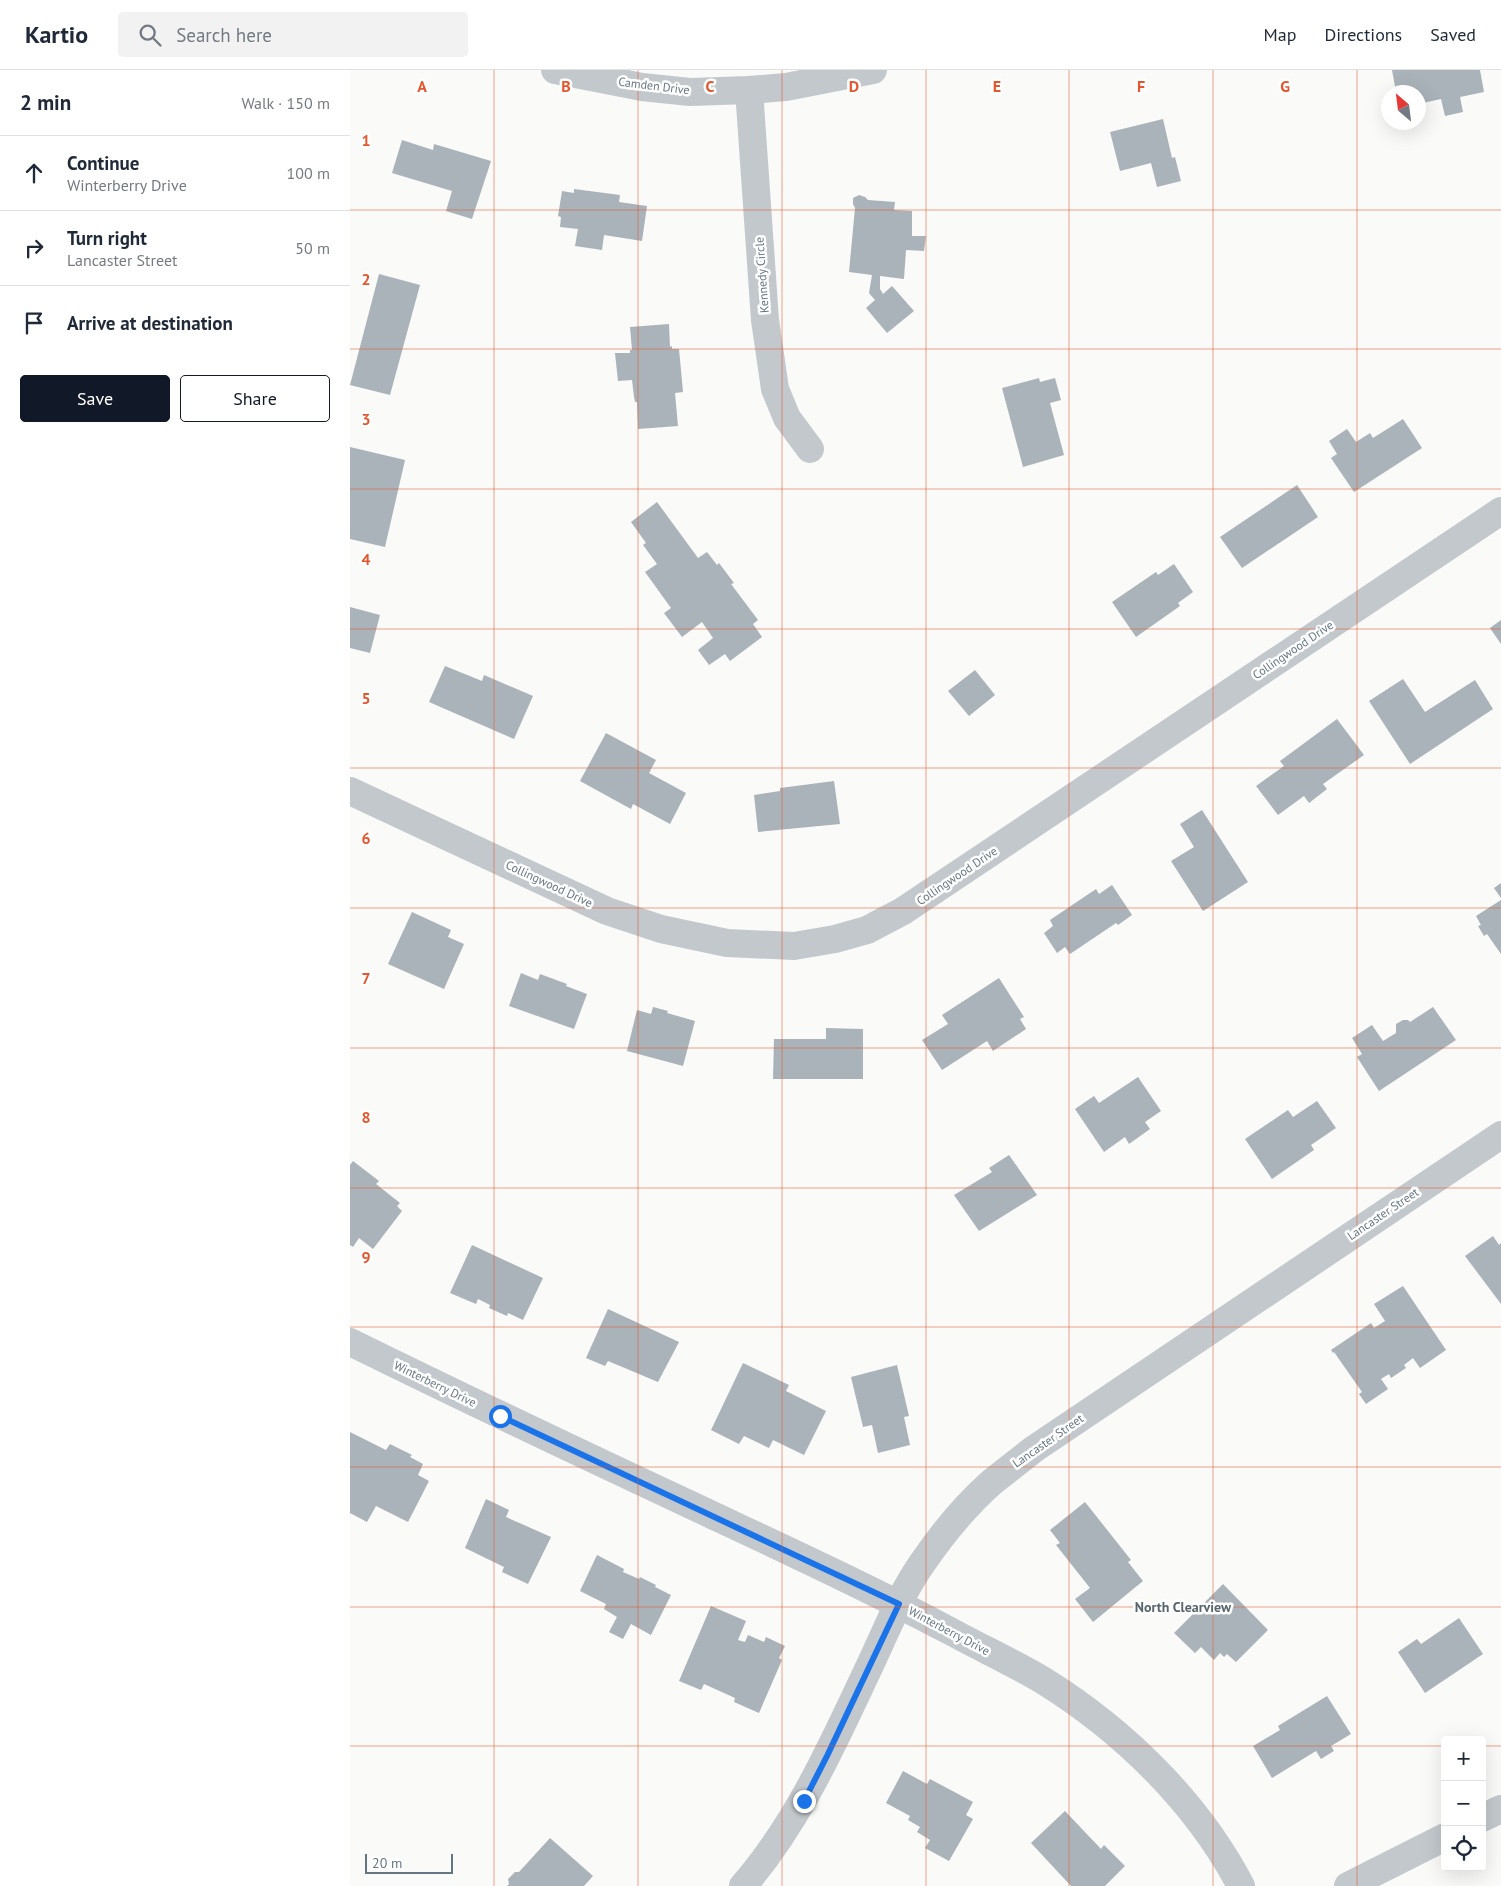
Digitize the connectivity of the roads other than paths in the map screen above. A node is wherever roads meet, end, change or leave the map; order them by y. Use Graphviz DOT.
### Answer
graph roads {
  1 [pos="555,70"];
  2 [pos="873,70"];
  3 [pos="748,90"];
  4 [pos="810,449"];
  5 [pos="1501,511"];
  6 [pos="350,791"];
  7 [pos="1501,1135"];
  8 [pos="350,1342"];
  9 [pos="899,1604"];
  10 [pos="1501,1809"];
  11 [pos="1486,1816"];
  12 [pos="1441,1839"];
  13 [pos="743,1886"];
  14 [pos="1241,1886"];
  15 [pos="1348,1886"];
  1 -- 3 [label="street, Camden Drive"];
  2 -- 3 [label="street, Camden Drive"];
  3 -- 4 [label="street, Kennedy Circle"];
  5 -- 6 [label="street, Collingwood Drive"];
  7 -- 9 [label="street, Lancaster Street"];
  8 -- 9 [label="street, Winterberry Drive"];
  9 -- 13 [label="street, Lancaster Street"];
  9 -- 14 [label="street, Winterberry Drive"];
  10 -- 11 [label="street"];
  12 -- 15 [label="street"];
}
